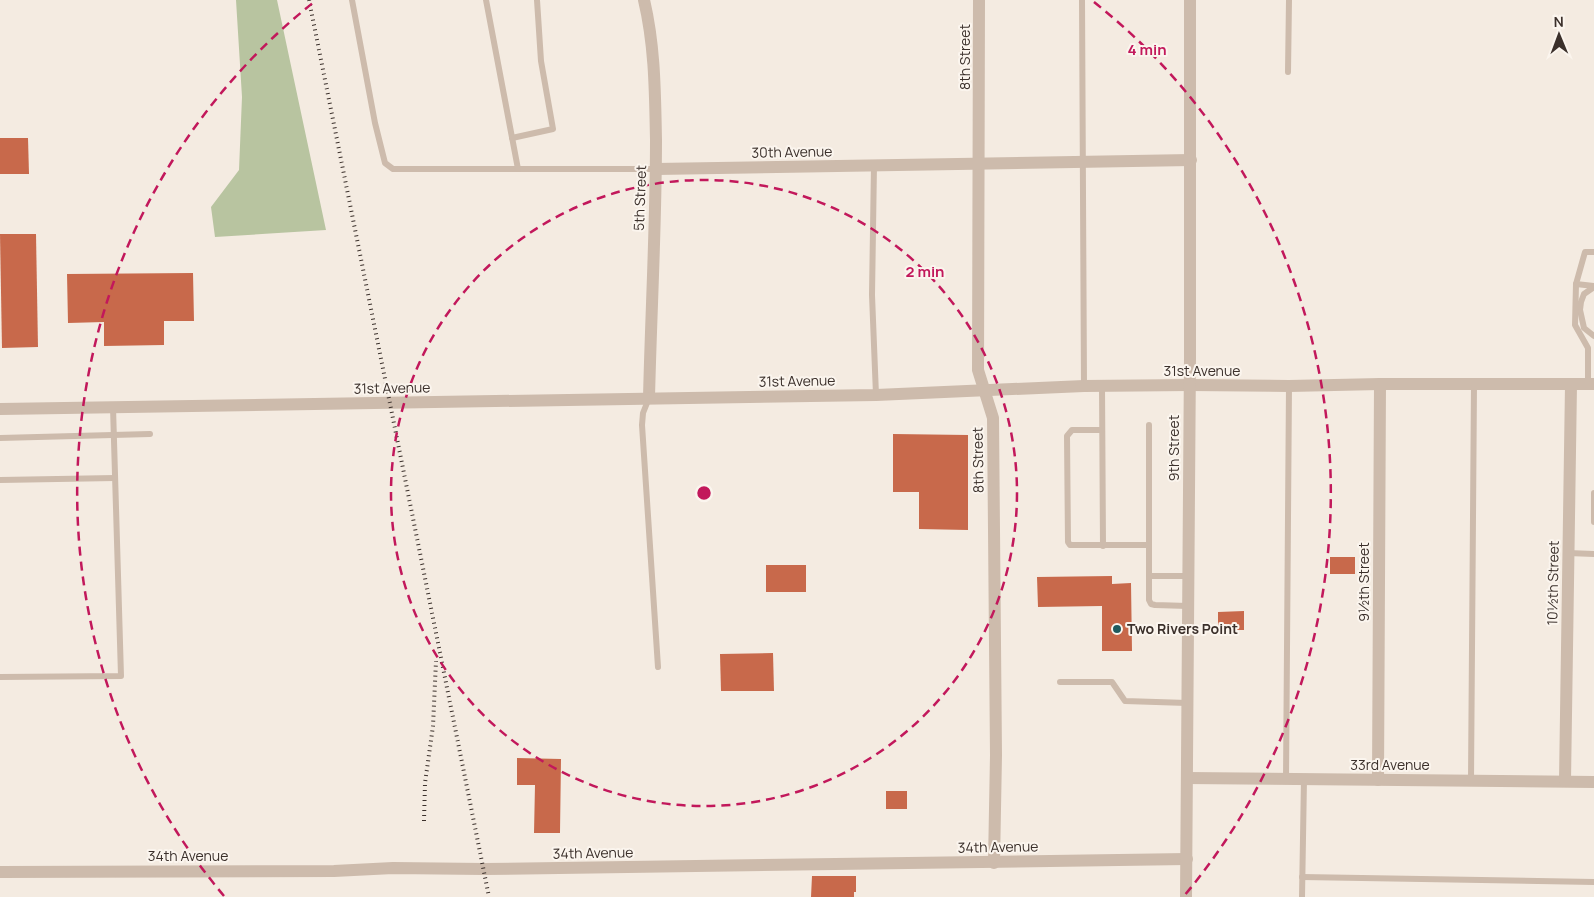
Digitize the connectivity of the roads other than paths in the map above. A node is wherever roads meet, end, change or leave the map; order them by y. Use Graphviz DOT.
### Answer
graph roads {
  1 [pos="352,0"];
  2 [pos="486,0"];
  3 [pos="537,0"];
  4 [pos="644,0"];
  5 [pos="980,0"];
  6 [pos="1082,0"];
  7 [pos="1190,0"];
  8 [pos="1289,0"];
  9 [pos="1288,72"];
  10 [pos="512,138"];
  11 [pos="1191,160"];
  12 [pos="1084,162"];
  13 [pos="980,164"];
  14 [pos="874,165"];
  15 [pos="518,169"];
  16 [pos="656,169"];
  17 [pos="1594,252"];
  18 [pos="1576,284"];
  19 [pos="1594,286"];
  20 [pos="1594,336"];
  21 [pos="1380,384"];
  22 [pos="1591,384"];
  23 [pos="1190,385"];
  24 [pos="1474,385"];
  25 [pos="1571,385"];
  26 [pos="1084,386"];
  27 [pos="1289,386"];
  28 [pos="1102,387"];
  29 [pos="984,390"];
  30 [pos="876,395"];
  31 [pos="649,398"];
  32 [pos="114,407"];
  33 [pos="0,409"];
  34 [pos="1148,425"];
  35 [pos="1102,430"];
  36 [pos="150,434"];
  37 [pos="114,435"];
  38 [pos="0,438"];
  39 [pos="115,478"];
  40 [pos="0,480"];
  41 [pos="1594,493"];
  42 [pos="1594,522"];
  43 [pos="1149,545"];
  44 [pos="1103,546"];
  45 [pos="1568,553"];
  46 [pos="1594,554"];
  47 [pos="1149,576"];
  48 [pos="1188,576"];
  49 [pos="1188,606"];
  50 [pos="658,668"];
  51 [pos="0,677"];
  52 [pos="1060,682"];
  53 [pos="1187,704"];
  54 [pos="1187,778"];
  55 [pos="1286,779"];
  56 [pos="1304,780"];
  57 [pos="1378,780"];
  58 [pos="1471,780"];
  59 [pos="1566,781"];
  60 [pos="1594,782"];
  61 [pos="1187,859"];
  62 [pos="994,862"];
  63 [pos="0,872"];
  64 [pos="1302,877"];
  65 [pos="1594,882"];
  66 [pos="1186,897"];
  67 [pos="1302,897"];
  1 -- 15 [label="lane, 30th Avenue"];
  2 -- 10 [label="lane"];
  3 -- 10 [label="lane"];
  4 -- 16 [label="street, 5th Street"];
  5 -- 13 [label="street, 8th Street"];
  6 -- 12 [label="lane"];
  7 -- 11 [label="street, 9th Street"];
  8 -- 9 [label="lane"];
  10 -- 15 [label="lane"];
  11 -- 12 [label="street, 30th Avenue"];
  11 -- 23 [label="street, 9th Street"];
  12 -- 13 [label="street, 30th Avenue"];
  12 -- 26 [label="lane"];
  13 -- 14 [label="street, 30th Avenue"];
  13 -- 29 [label="street, 8th Street"];
  14 -- 16 [label="street, 30th Avenue"];
  14 -- 30 [label="lane"];
  15 -- 16 [label="lane, 30th Avenue"];
  16 -- 31 [label="street, 5th Street"];
  17 -- 18 [label="lane"];
  18 -- 19 [label="lane"];
  18 -- 22 [label="lane"];
  19 -- 20 [label="lane"];
  21 -- 24 [label="street, 31st Avenue"];
  21 -- 27 [label="street, 31st Avenue"];
  21 -- 57 [label="street, 9½th Street"];
  22 -- 25 [label="street, 31st Avenue"];
  23 -- 27 [label="street, 31st Avenue"];
  23 -- 28 [label="street, 31st Avenue"];
  23 -- 48 [label="street, 9th Street"];
  24 -- 25 [label="street, 31st Avenue"];
  24 -- 58 [label="lane"];
  25 -- 45 [label="street, 10½th Street"];
  26 -- 28 [label="street, 31st Avenue"];
  26 -- 29 [label="street, 31st Avenue"];
  27 -- 55 [label="lane"];
  28 -- 35 [label="lane"];
  29 -- 30 [label="street, 31st Avenue"];
  29 -- 62 [label="street, 8th Street"];
  30 -- 31 [label="street, 31st Avenue"];
  31 -- 32 [label="street, 31st Avenue"];
  31 -- 50 [label="lane"];
  32 -- 33 [label="street, 31st Avenue"];
  32 -- 37 [label="lane"];
  34 -- 43 [label="lane"];
  35 -- 44 [label="lane"];
  35 -- 44 [label="lane"];
  36 -- 37 [label="lane"];
  37 -- 38 [label="lane"];
  37 -- 39 [label="lane"];
  39 -- 40 [label="lane"];
  39 -- 51 [label="lane"];
  41 -- 42 [label="lane"];
  43 -- 44 [label="lane"];
  43 -- 47 [label="lane"];
  45 -- 46 [label="lane"];
  45 -- 59 [label="street, 10½th Street"];
  47 -- 48 [label="lane"];
  47 -- 49 [label="lane"];
  48 -- 49 [label="street, 9th Street"];
  49 -- 53 [label="street, 9th Street"];
  52 -- 53 [label="lane"];
  53 -- 54 [label="street, 9th Street"];
  54 -- 55 [label="street, 33rd Avenue"];
  54 -- 61 [label="street, 9th Street"];
  55 -- 56 [label="street, 33rd Avenue"];
  56 -- 57 [label="street, 33rd Avenue"];
  56 -- 64 [label="lane"];
  57 -- 58 [label="street, 33rd Avenue"];
  58 -- 59 [label="street, 33rd Avenue"];
  59 -- 60 [label="street, 33rd Avenue"];
  61 -- 62 [label="street, 34th Avenue"];
  61 -- 66 [label="street, 9th Street"];
  62 -- 63 [label="street, 34th Avenue"];
  64 -- 65 [label="lane"];
  64 -- 67 [label="lane"];
}
